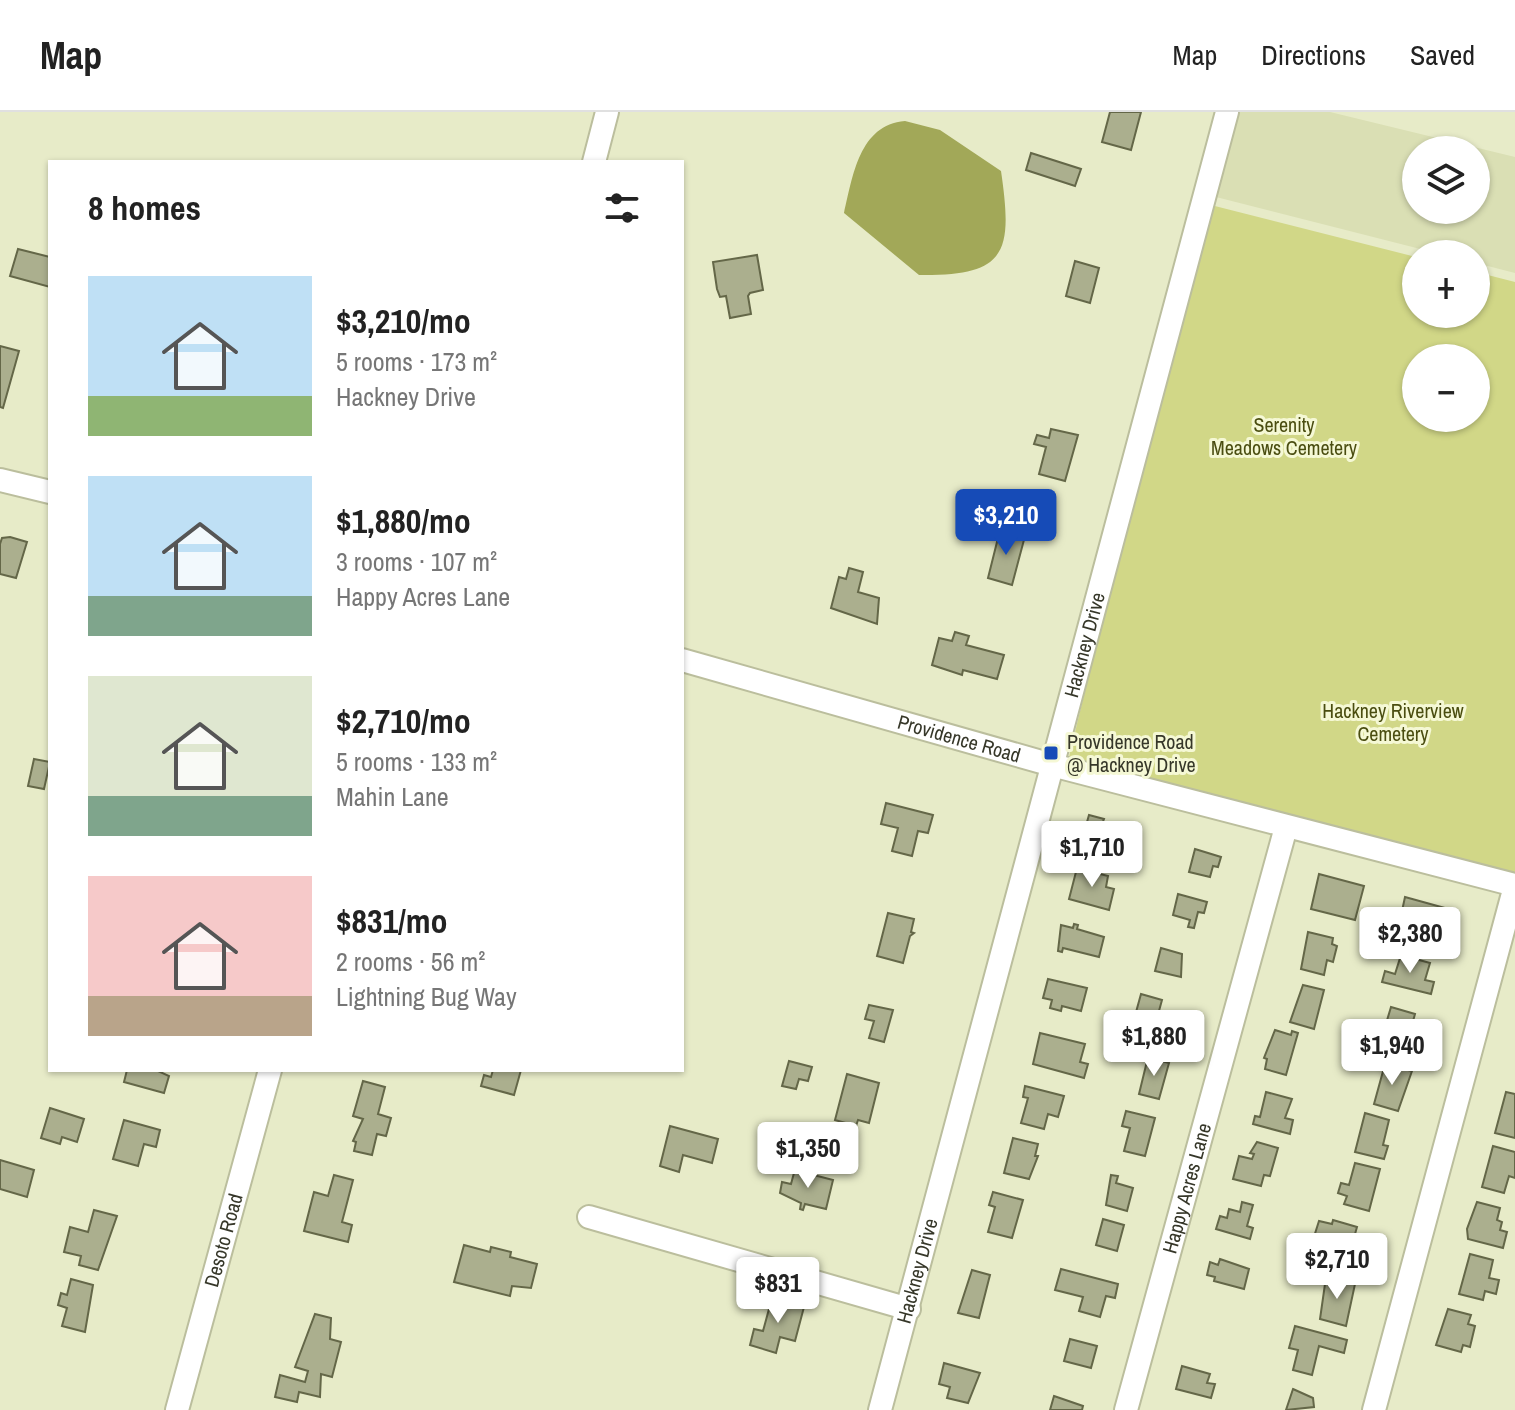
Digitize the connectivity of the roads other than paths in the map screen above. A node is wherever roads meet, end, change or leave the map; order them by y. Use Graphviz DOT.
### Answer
graph roads {
  1 [pos="607,112"];
  2 [pos="1227,112"];
  3 [pos="595,160"];
  4 [pos="0,480"];
  5 [pos="48,492"];
  6 [pos="684,661"];
  7 [pos="1052,765"];
  8 [pos="1286,827"];
  9 [pos="1515,886"];
  10 [pos="269,1072"];
  11 [pos="589,1217"];
  12 [pos="909,1309"];
  13 [pos="177,1410"];
  14 [pos="880,1410"];
  15 [pos="1126,1410"];
  16 [pos="1374,1410"];
  1 -- 3 [label="street"];
  2 -- 7 [label="street, Hackney Drive"];
  4 -- 5 [label="street"];
  6 -- 7 [label="street, Providence Road"];
  7 -- 8 [label="street, Providence Road"];
  7 -- 12 [label="street, Hackney Drive"];
  8 -- 9 [label="street, Providence Road"];
  8 -- 15 [label="street, Happy Acres Lane"];
  9 -- 16 [label="street"];
  10 -- 13 [label="street, Desoto Road"];
  11 -- 12 [label="street"];
  12 -- 14 [label="street, Hackney Drive"];
}
